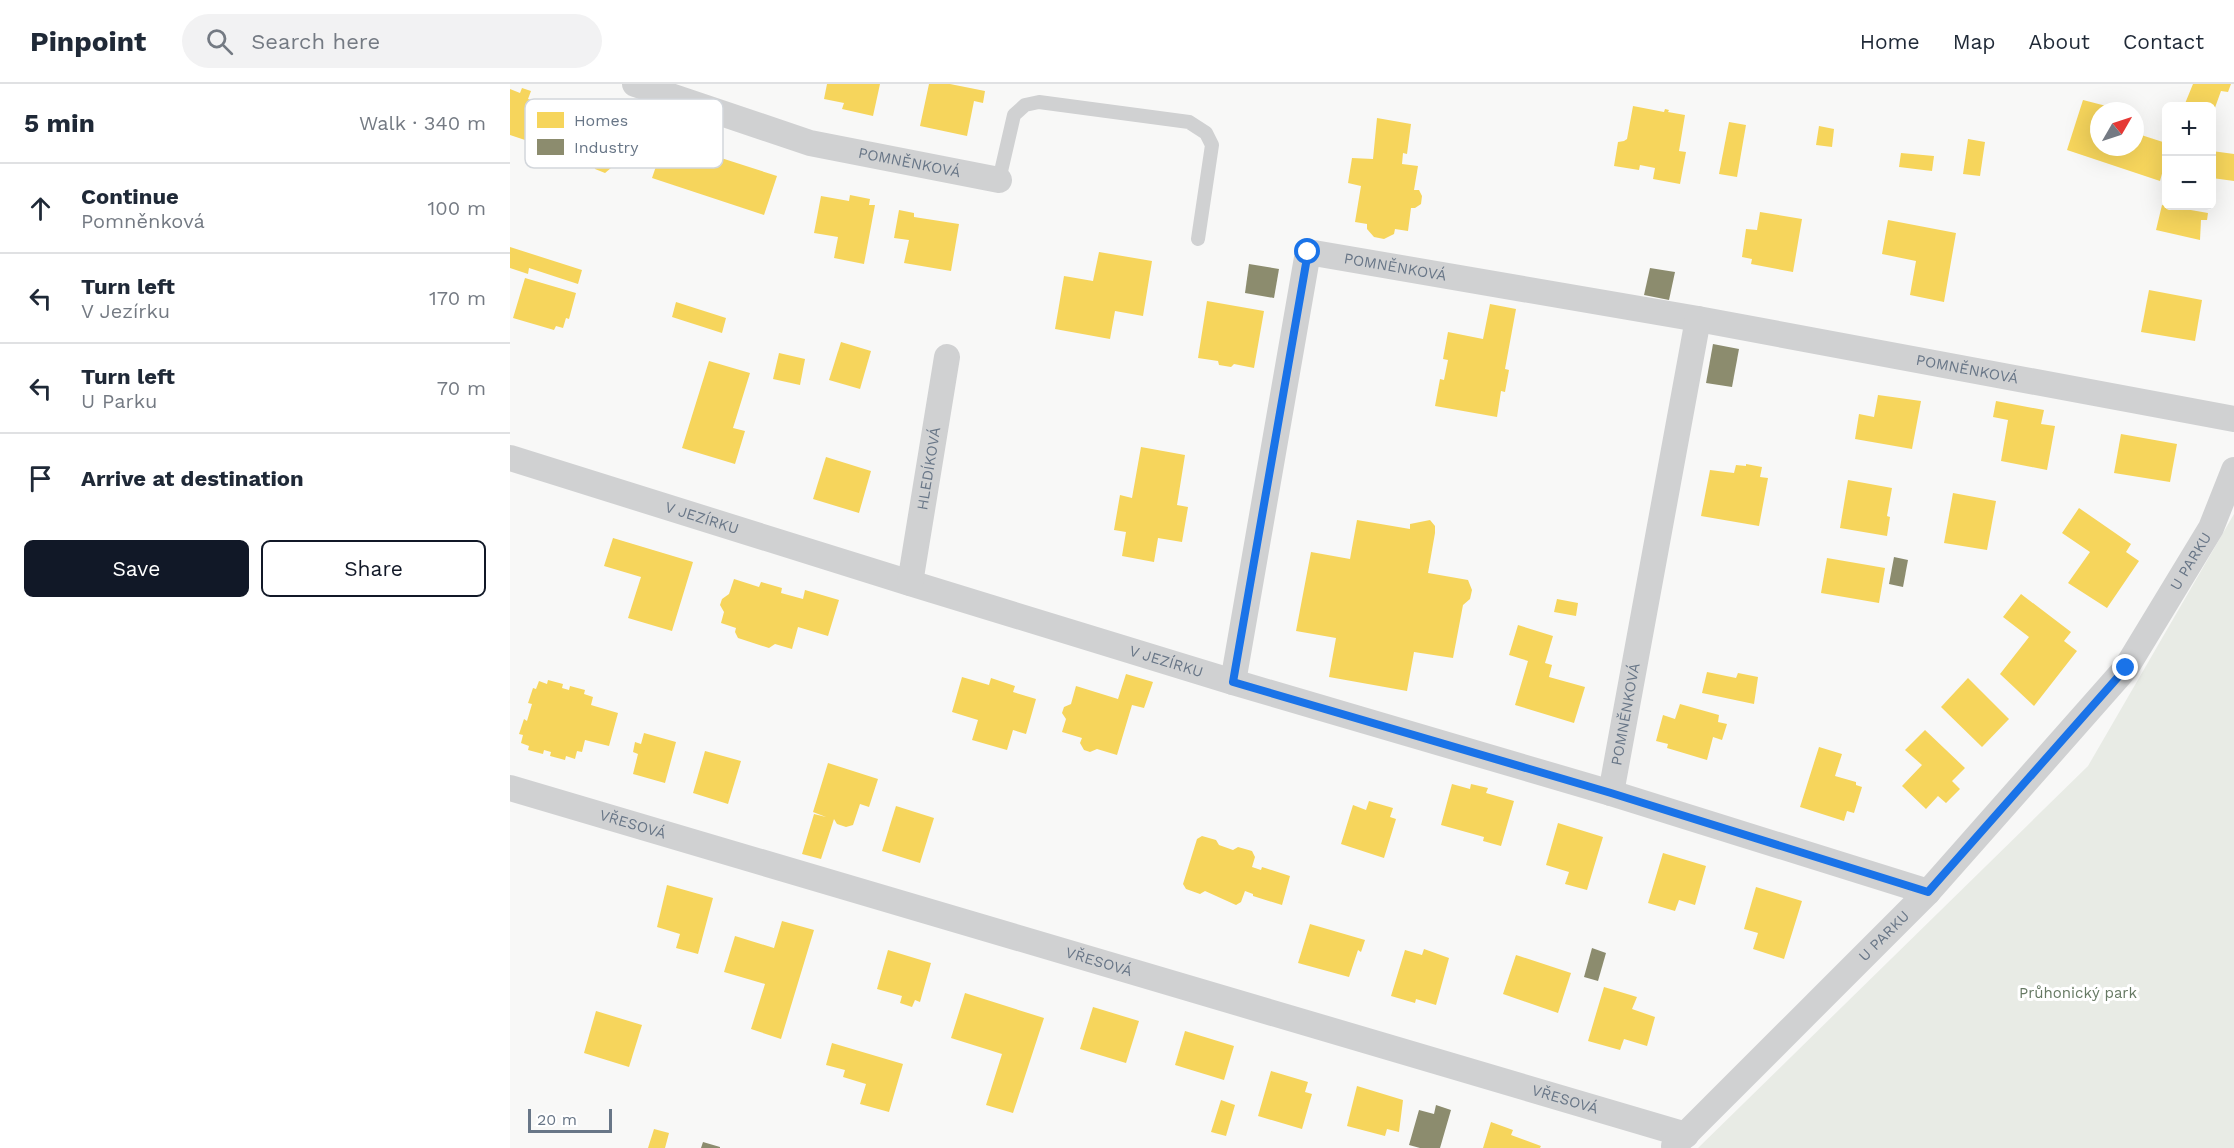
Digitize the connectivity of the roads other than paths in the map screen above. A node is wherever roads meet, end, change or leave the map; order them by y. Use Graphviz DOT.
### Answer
graph roads {
  1 [pos="635,84"];
  2 [pos="679,99"];
  3 [pos="723,114"];
  4 [pos="999,180"];
  5 [pos="1198,239"];
  6 [pos="1698,319"];
  7 [pos="947,357"];
  8 [pos="2234,419"];
  9 [pos="510,458"];
  10 [pos="2234,470"];
  11 [pos="910,583"];
  12 [pos="1233,682"];
  13 [pos="510,788"];
  14 [pos="1611,793"];
  15 [pos="1928,892"];
  16 [pos="1679,1142"];
  1 -- 2 [label="street, POMNĚNKOVÁ"];
  3 -- 4 [label="street, POMNĚNKOVÁ"];
  4 -- 5 [label="lane, POMNĚNKOVÁ"];
  6 -- 8 [label="street, POMNĚNKOVÁ"];
  6 -- 12 [label="street, POMNĚNKOVÁ"];
  6 -- 14 [label="street, POMNĚNKOVÁ"];
  7 -- 11 [label="street, HLEDÍKOVÁ"];
  9 -- 11 [label="street, V JEZÍRKU"];
  10 -- 15 [label="street, U PARKU"];
  11 -- 12 [label="street, V JEZÍRKU"];
  12 -- 14 [label="street, V JEZÍRKU"];
  13 -- 16 [label="street, VŘESOVÁ"];
  14 -- 15 [label="street, V JEZÍRKU"];
  15 -- 16 [label="street, U PARKU"];
}
